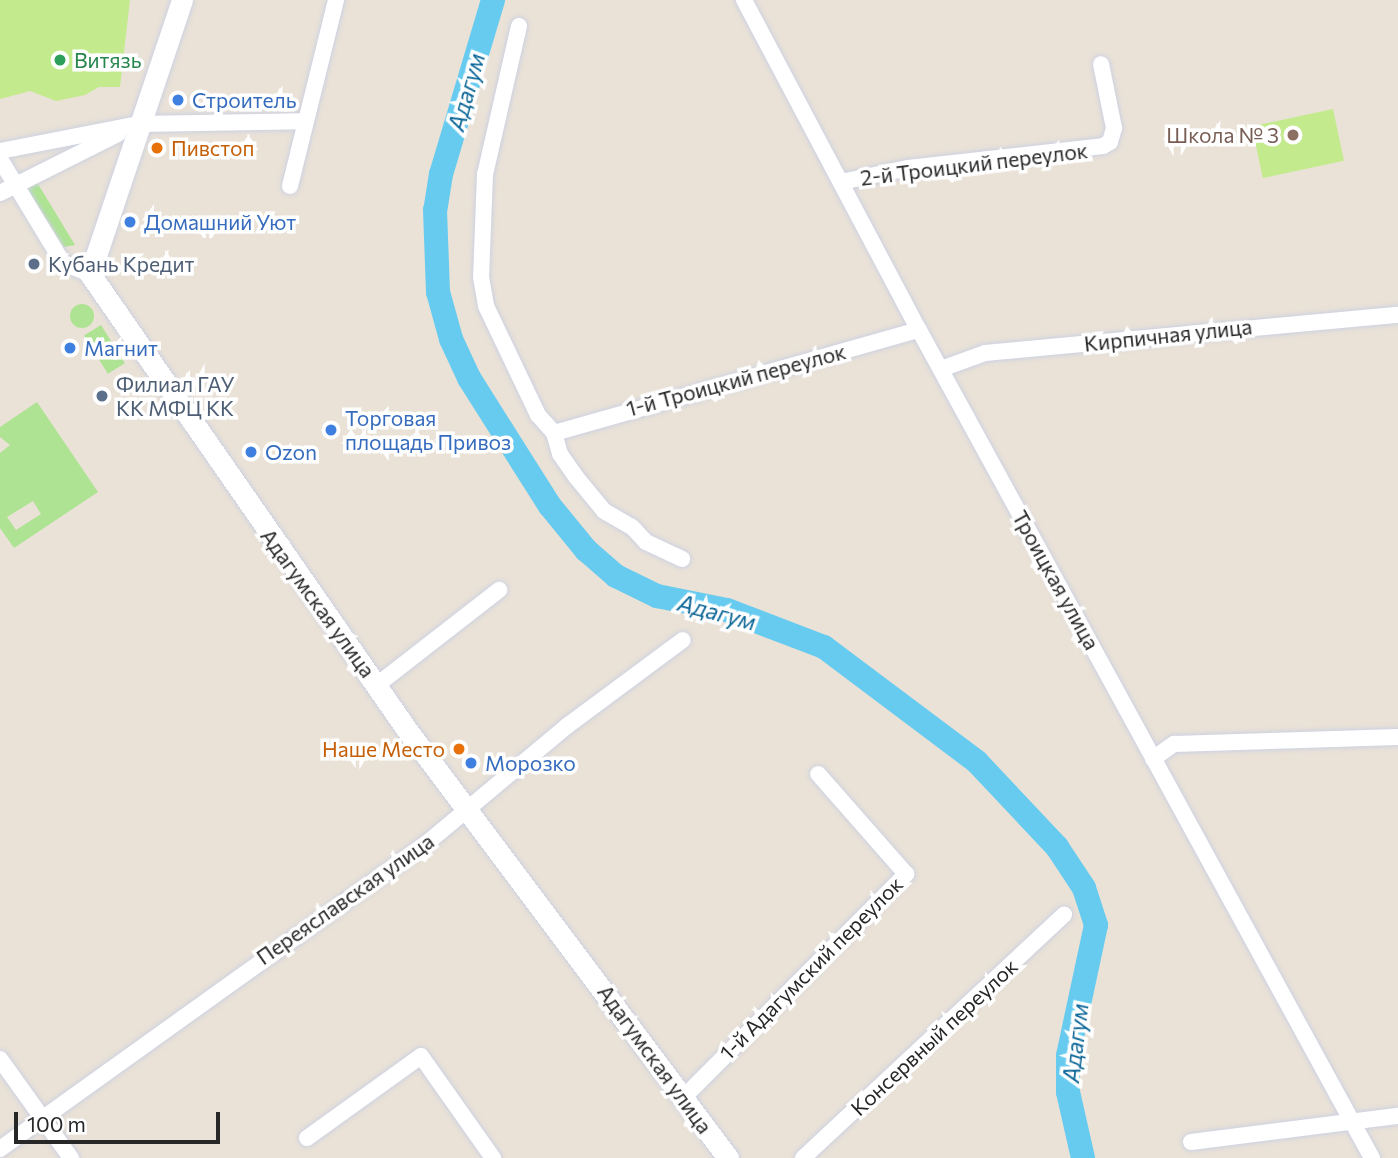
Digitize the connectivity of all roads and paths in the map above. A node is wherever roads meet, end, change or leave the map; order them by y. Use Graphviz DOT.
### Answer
graph roads {
  1 [pos="182,0"];
  2 [pos="336,0"];
  3 [pos="744,0"];
  4 [pos="519,26"];
  5 [pos="1101,64"];
  6 [pos="303,121"];
  7 [pos="139,124"];
  8 [pos="0,151"];
  9 [pos="0,159"];
  10 [pos="16,181"];
  11 [pos="841,182"];
  12 [pos="290,186"];
  13 [pos="0,193"];
  14 [pos="90,274"];
  15 [pos="1398,315"];
  16 [pos="919,330"];
  17 [pos="941,369"];
  18 [pos="554,433"];
  19 [pos="682,559"];
  20 [pos="499,590"];
  21 [pos="683,640"];
  22 [pos="377,685"];
  23 [pos="1398,737"];
  24 [pos="1153,759"];
  25 [pos="818,774"];
  26 [pos="467,810"];
  27 [pos="1065,915"];
  28 [pos="0,1059"];
  29 [pos="684,1097"];
  30 [pos="1398,1116"];
  31 [pos="41,1118"];
  32 [pos="1350,1122"];
  33 [pos="307,1138"];
  34 [pos="1191,1142"];
  35 [pos="0,1149"];
  36 [pos="71,1158"];
  37 [pos="493,1158"];
  38 [pos="728,1158"];
  39 [pos="803,1158"];
  40 [pos="1372,1158"];
  1 -- 7 [label="main road"];
  2 -- 6 [label="street"];
  3 -- 11 [label="street, Троицкая улица"];
  4 -- 18 [label="street"];
  5 -- 11 [label="street, 2-й Троицкий переулок"];
  6 -- 7 [label="street"];
  6 -- 12 [label="street"];
  7 -- 8 [label="street"];
  7 -- 10 [label="street"];
  7 -- 14 [label="main road"];
  9 -- 10 [label="street"];
  10 -- 13 [label="street"];
  10 -- 14 [label="street"];
  11 -- 16 [label="street, Троицкая улица"];
  14 -- 22 [label="main road, Адагумская улица"];
  15 -- 17 [label="street, Кирпичная улица"];
  16 -- 17 [label="street, Троицкая улица"];
  16 -- 18 [label="street, 1-й Троицкий переулок"];
  17 -- 24 [label="street, Троицкая улица"];
  18 -- 19 [label="street"];
  20 -- 22 [label="street"];
  21 -- 26 [label="street, Переяславская улица"];
  22 -- 26 [label="main road, Адагумская улица"];
  23 -- 24 [label="street"];
  24 -- 32 [label="street, Троицкая улица"];
  25 -- 29 [label="street, 1-й Адагумский переулок"];
  26 -- 29 [label="main road, Адагумская улица"];
  26 -- 31 [label="street, Переяславская улица"];
  27 -- 39 [label="street, Консервный переулок"];
  28 -- 31 [label="street"];
  29 -- 38 [label="main road, Адагумская улица"];
  30 -- 32 [label="street"];
  31 -- 35 [label="street, Переяславская улица"];
  31 -- 36 [label="street"];
  32 -- 34 [label="street"];
  32 -- 40 [label="street, Троицкая улица"];
  33 -- 37 [label="street"];
}
